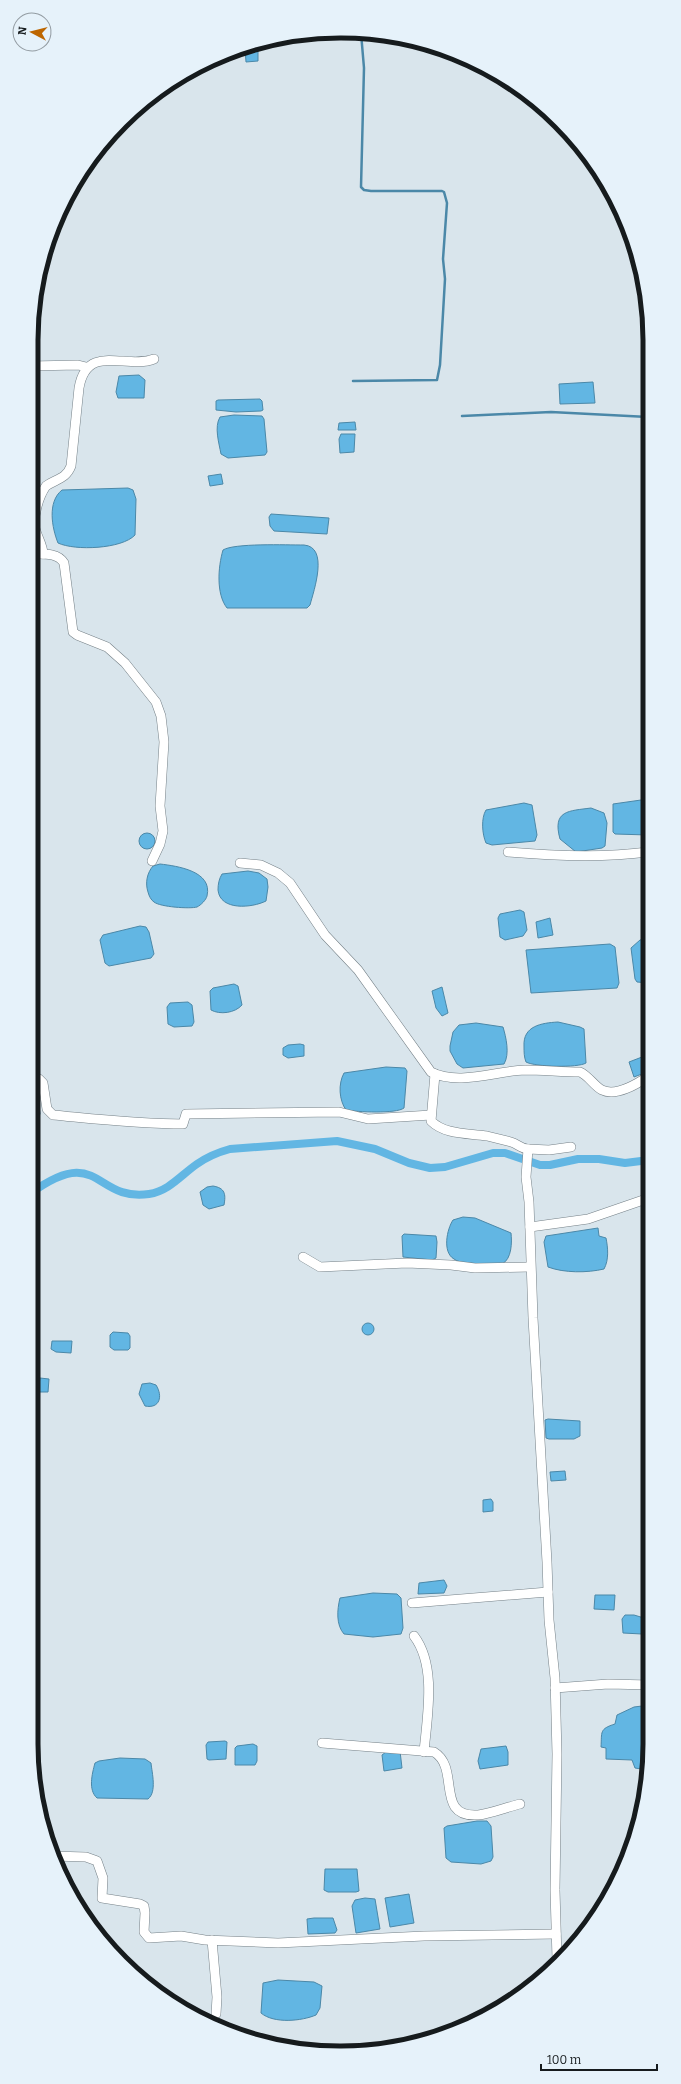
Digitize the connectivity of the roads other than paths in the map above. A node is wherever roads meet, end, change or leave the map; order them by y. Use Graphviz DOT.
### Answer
graph roads {
  1 [pos="154,359"];
  2 [pos="38,366"];
  3 [pos="86,367"];
  4 [pos="38,504"];
  5 [pos="38,534"];
  6 [pos="38,554"];
  7 [pos="43,554"];
  8 [pos="508,852"];
  9 [pos="643,852"];
  10 [pos="152,860"];
  11 [pos="240,864"];
  12 [pos="435,1074"];
  13 [pos="38,1079"];
  14 [pos="643,1079"];
  15 [pos="431,1115"];
  16 [pos="571,1147"];
  17 [pos="528,1154"];
  18 [pos="643,1200"];
  19 [pos="530,1227"];
  20 [pos="303,1257"];
  21 [pos="530,1267"];
  22 [pos="548,1592"];
  23 [pos="412,1603"];
  24 [pos="414,1636"];
  25 [pos="643,1686"];
  26 [pos="555,1688"];
  27 [pos="322,1743"];
  28 [pos="424,1752"];
  29 [pos="520,1804"];
  30 [pos="60,1856"];
  31 [pos="556,1934"];
  32 [pos="212,1940"];
  33 [pos="557,1954"];
  34 [pos="216,2014"];
  1 -- 3 [label="street"];
  2 -- 3 [label="street"];
  3 -- 4 [label="street"];
  5 -- 7 [label="street"];
  6 -- 7 [label="street"];
  7 -- 10 [label="street"];
  8 -- 9 [label="street"];
  11 -- 12 [label="street"];
  12 -- 14 [label="street"];
  12 -- 15 [label="street"];
  13 -- 15 [label="street"];
  15 -- 17 [label="street"];
  16 -- 17 [label="street"];
  17 -- 19 [label="street"];
  18 -- 19 [label="street"];
  19 -- 21 [label="street"];
  20 -- 21 [label="street"];
  21 -- 22 [label="street"];
  22 -- 23 [label="street"];
  22 -- 26 [label="street"];
  24 -- 28 [label="street"];
  25 -- 26 [label="street"];
  26 -- 31 [label="street"];
  27 -- 28 [label="street"];
  28 -- 29 [label="street"];
  30 -- 32 [label="street"];
  31 -- 32 [label="street"];
  31 -- 33 [label="street"];
  32 -- 34 [label="street"];
}
